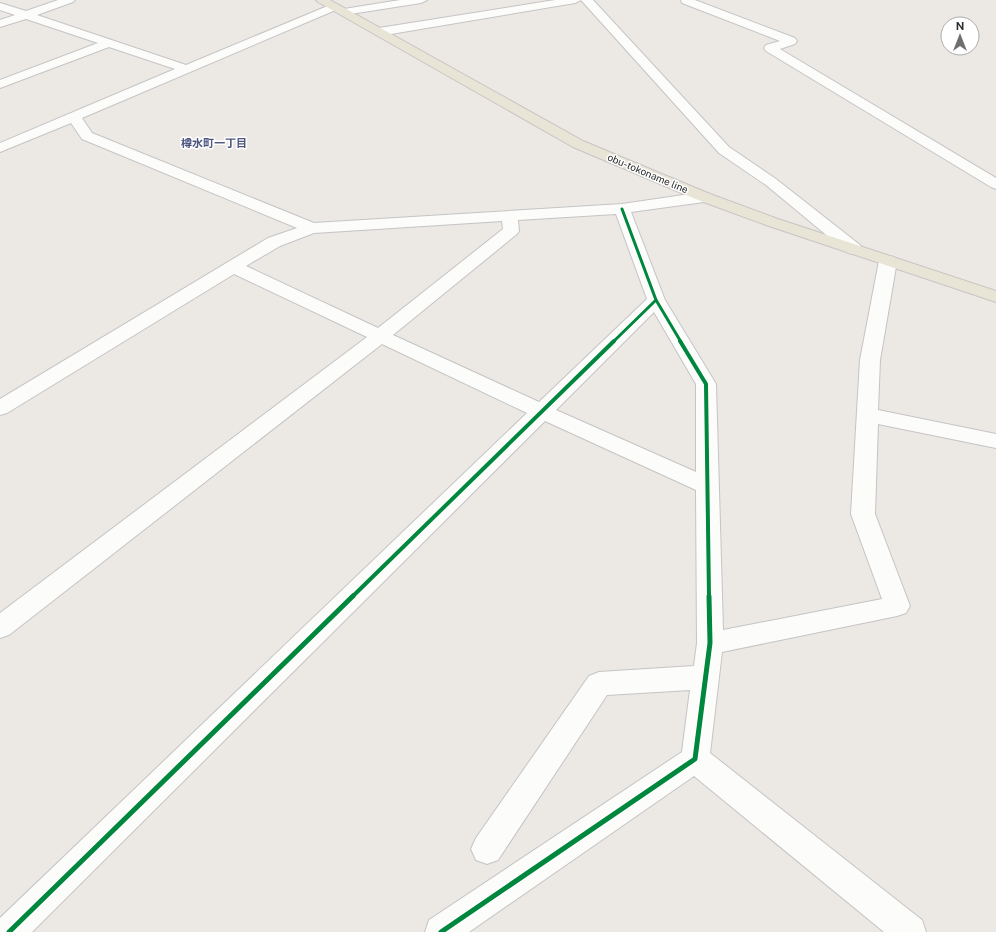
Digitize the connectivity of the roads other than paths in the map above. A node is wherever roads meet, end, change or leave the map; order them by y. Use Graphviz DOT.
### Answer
graph roads {
  1 [pos="69,0"];
  2 [pos="421,0"];
  3 [pos="575,0"];
  4 [pos="586,0"];
  5 [pos="689,0"];
  6 [pos="0,6"];
  7 [pos="333,6"];
  8 [pos="27,15"];
  9 [pos="0,24"];
  10 [pos="379,32"];
  11 [pos="109,43"];
  12 [pos="186,69"];
  13 [pos="0,84"];
  14 [pos="74,116"];
  15 [pos="0,148"];
  16 [pos="996,184"];
  17 [pos="704,197"];
  18 [pos="622,209"];
  19 [pos="510,216"];
  20 [pos="312,228"];
  21 [pos="854,250"];
  22 [pos="888,261"];
  23 [pos="233,267"];
  24 [pos="996,297"];
  25 [pos="656,300"];
  26 [pos="380,336"];
  27 [pos="0,408"];
  28 [pos="542,412"];
  29 [pos="867,415"];
  30 [pos="996,440"];
  31 [pos="708,486"];
  32 [pos="0,626"];
  33 [pos="710,643"];
  34 [pos="705,677"];
  35 [pos="695,759"];
  36 [pos="487,849"];
  37 [pos="9,932"];
  38 [pos="441,932"];
  39 [pos="910,932"];
  1 -- 8 [label="street"];
  2 -- 7 [label="street"];
  3 -- 10 [label="street"];
  4 -- 21 [label="street"];
  5 -- 16 [label="street"];
  6 -- 8 [label="street"];
  7 -- 10 [label="main road, obu-tokoname line"];
  7 -- 12 [label="street"];
  8 -- 9 [label="street"];
  8 -- 11 [label="street"];
  10 -- 17 [label="main road, obu-tokoname line"];
  11 -- 12 [label="street"];
  11 -- 13 [label="street"];
  12 -- 14 [label="street"];
  14 -- 15 [label="street"];
  14 -- 20 [label="street"];
  17 -- 18 [label="street"];
  17 -- 21 [label="main road, obu-tokoname line"];
  18 -- 19 [label="street"];
  18 -- 25 [label="street"];
  19 -- 20 [label="street"];
  19 -- 26 [label="street"];
  20 -- 23 [label="street"];
  21 -- 22 [label="main road, obu-tokoname line"];
  22 -- 24 [label="main road, obu-tokoname line"];
  22 -- 29 [label="street"];
  23 -- 26 [label="street"];
  23 -- 27 [label="street"];
  25 -- 28 [label="street"];
  25 -- 31 [label="street"];
  26 -- 28 [label="street"];
  26 -- 32 [label="street"];
  28 -- 31 [label="street"];
  28 -- 37 [label="street"];
  29 -- 30 [label="street"];
  29 -- 33 [label="street"];
  31 -- 33 [label="street"];
  33 -- 34 [label="street"];
  34 -- 35 [label="street"];
  34 -- 36 [label="street"];
  35 -- 38 [label="street"];
  35 -- 39 [label="street"];
}
